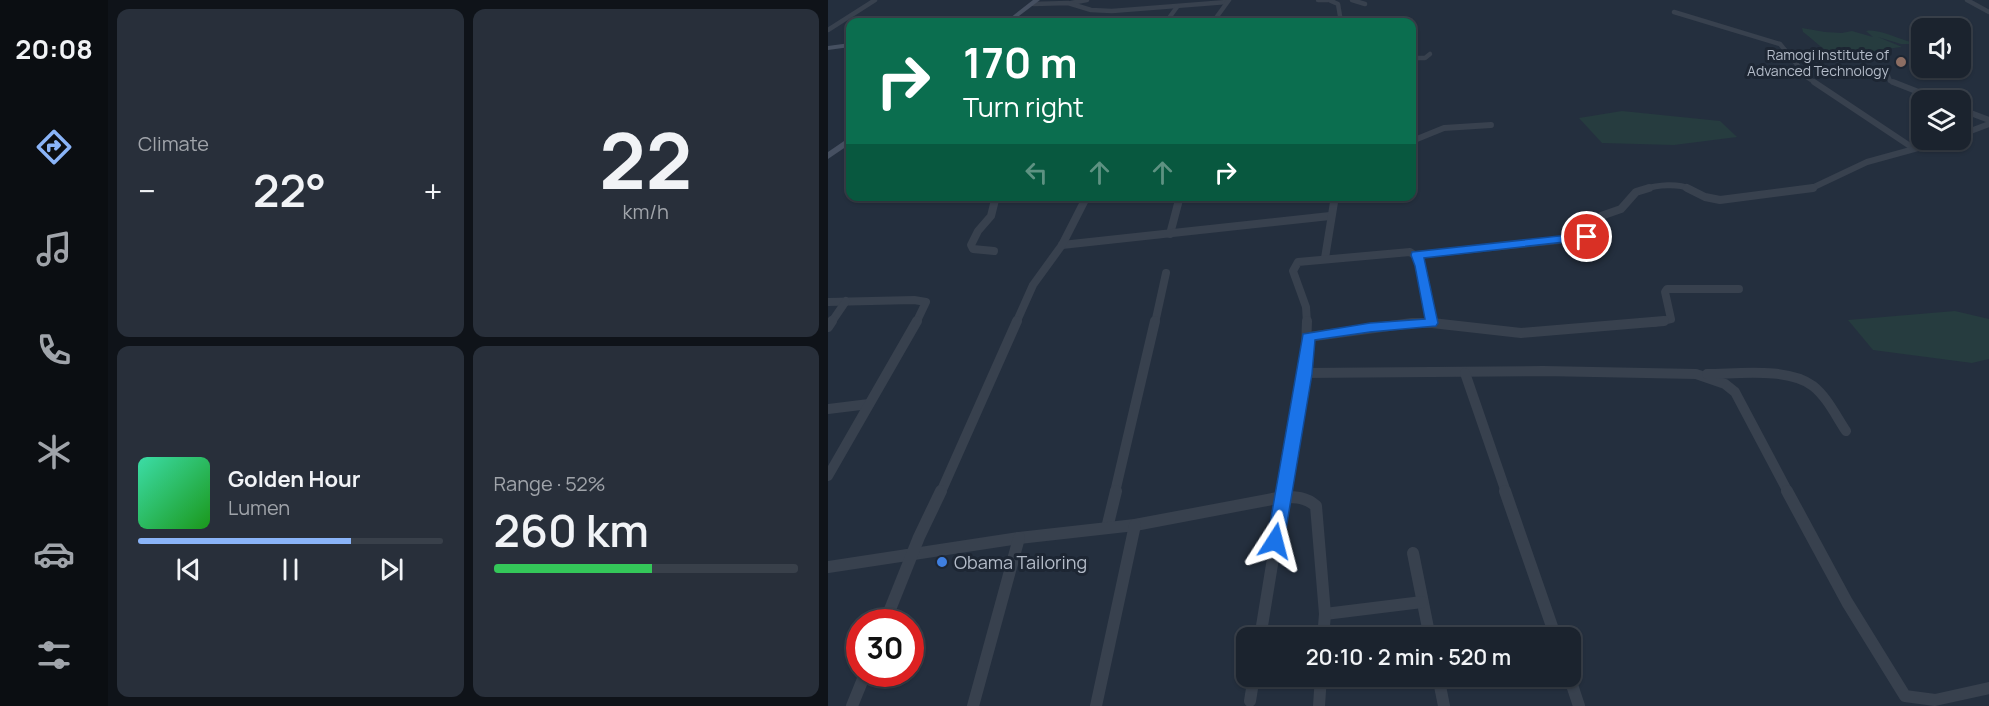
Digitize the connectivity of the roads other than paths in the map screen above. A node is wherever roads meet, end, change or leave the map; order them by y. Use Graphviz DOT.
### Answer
graph roads {
  1 [pos="875,0"];
  2 [pos="1087,0"];
  3 [pos="1318,0"];
  4 [pos="1332,0"];
  5 [pos="1352,0"];
  6 [pos="1967,0"];
  7 [pos="1228,1"];
  8 [pos="1035,2"];
  9 [pos="1068,3"];
  10 [pos="1365,4"];
  11 [pos="1177,7"];
  12 [pos="1674,12"];
  13 [pos="1989,12"];
  14 [pos="847,18"];
  15 [pos="1013,18"];
  16 [pos="1169,18"];
  17 [pos="1216,18"];
  18 [pos="1340,18"];
  19 [pos="846,19"];
  20 [pos="828,30"];
  21 [pos="846,46"];
  22 [pos="828,48"];
  23 [pos="1430,54"];
  24 [pos="1416,58"];
  25 [pos="1886,71"];
  26 [pos="1914,90"];
  27 [pos="1971,114"];
  28 [pos="1989,122"];
  29 [pos="1491,125"];
  30 [pos="1971,130"];
  31 [pos="1416,139"];
  32 [pos="846,144"];
  33 [pos="1911,147"];
  34 [pos="1911,149"];
  35 [pos="828,156"];
  36 [pos="995,201"];
  37 [pos="1084,201"];
  38 [pos="1179,201"];
  39 [pos="1334,201"];
  40 [pos="1330,216"];
  41 [pos="1170,234"];
  42 [pos="1062,245"];
  43 [pos="994,251"];
  44 [pos="1417,255"];
  45 [pos="1325,258"];
  46 [pos="1166,273"];
  47 [pos="1739,289"];
  48 [pos="846,301"];
  49 [pos="828,302"];
  50 [pos="1432,323"];
  51 [pos="828,327"];
  52 [pos="1308,337"];
  53 [pos="1465,373"];
  54 [pos="1305,374"];
  55 [pos="1696,374"];
  56 [pos="869,404"];
  57 [pos="828,409"];
  58 [pos="1846,431"];
  59 [pos="828,476"];
  60 [pos="1283,497"];
  61 [pos="1135,525"];
  62 [pos="1107,528"];
  63 [pos="1019,538"];
  64 [pos="912,553"];
  65 [pos="1413,553"];
  66 [pos="828,567"];
  67 [pos="1422,602"];
  68 [pos="890,609"];
  69 [pos="1325,614"];
  70 [pos="1262,627"];
  71 [pos="1324,627"];
  72 [pos="1428,627"];
  73 [pos="1552,627"];
  74 [pos="860,687"];
  75 [pos="1253,687"];
  76 [pos="1320,687"];
  77 [pos="1440,687"];
  78 [pos="1573,687"];
  79 [pos="1989,688"];
  80 [pos="1251,700"];
  81 [pos="852,706"];
  82 [pos="973,706"];
  83 [pos="1096,706"];
  84 [pos="1319,706"];
  85 [pos="1444,706"];
  86 [pos="1579,706"];
  1 -- 14 [label="street"];
  2 -- 9 [label="street"];
  3 -- 4 [label="street"];
  4 -- 18 [label="street"];
  5 -- 10 [label="street"];
  6 -- 13 [label="street"];
  7 -- 11 [label="street"];
  7 -- 17 [label="street"];
  8 -- 9 [label="street"];
  8 -- 15 [label="main road"];
  9 -- 11 [label="street"];
  11 -- 16 [label="street"];
  12 -- 33 [label="street"];
  19 -- 20 [label="street"];
  21 -- 22 [label="main road"];
  23 -- 24 [label="street"];
  25 -- 26 [label="street"];
  27 -- 28 [label="street"];
  28 -- 30 [label="street"];
  29 -- 31 [label="street"];
  32 -- 35 [label="main road"];
  34 -- 44 [label="street"];
  36 -- 43 [label="street"];
  37 -- 42 [label="street"];
  38 -- 41 [label="street"];
  39 -- 40 [label="street"];
  40 -- 41 [label="street"];
  40 -- 45 [label="street"];
  41 -- 42 [label="street"];
  42 -- 64 [label="street"];
  44 -- 45 [label="street"];
  44 -- 50 [label="street"];
  45 -- 52 [label="street"];
  46 -- 62 [label="street"];
  47 -- 50 [label="street"];
  48 -- 49 [label="street"];
  48 -- 51 [label="street"];
  48 -- 56 [label="street"];
  50 -- 52 [label="street"];
  52 -- 54 [label="street"];
  53 -- 54 [label="street"];
  53 -- 55 [label="street"];
  53 -- 73 [label="street"];
  54 -- 60 [label="street"];
  55 -- 58 [label="street"];
  55 -- 79 [label="street"];
  56 -- 57 [label="street"];
  56 -- 59 [label="street"];
  60 -- 61 [label="street"];
  60 -- 69 [label="street"];
  60 -- 70 [label="street"];
  61 -- 62 [label="street"];
  61 -- 83 [label="street"];
  62 -- 63 [label="street"];
  63 -- 64 [label="street"];
  63 -- 82 [label="street"];
  64 -- 66 [label="street"];
  64 -- 68 [label="street"];
  65 -- 67 [label="street"];
  67 -- 69 [label="street"];
  67 -- 72 [label="street"];
  69 -- 71 [label="street"];
  74 -- 81 [label="street"];
  75 -- 80 [label="street"];
  76 -- 84 [label="street"];
  77 -- 85 [label="street"];
  78 -- 86 [label="street"];
}
